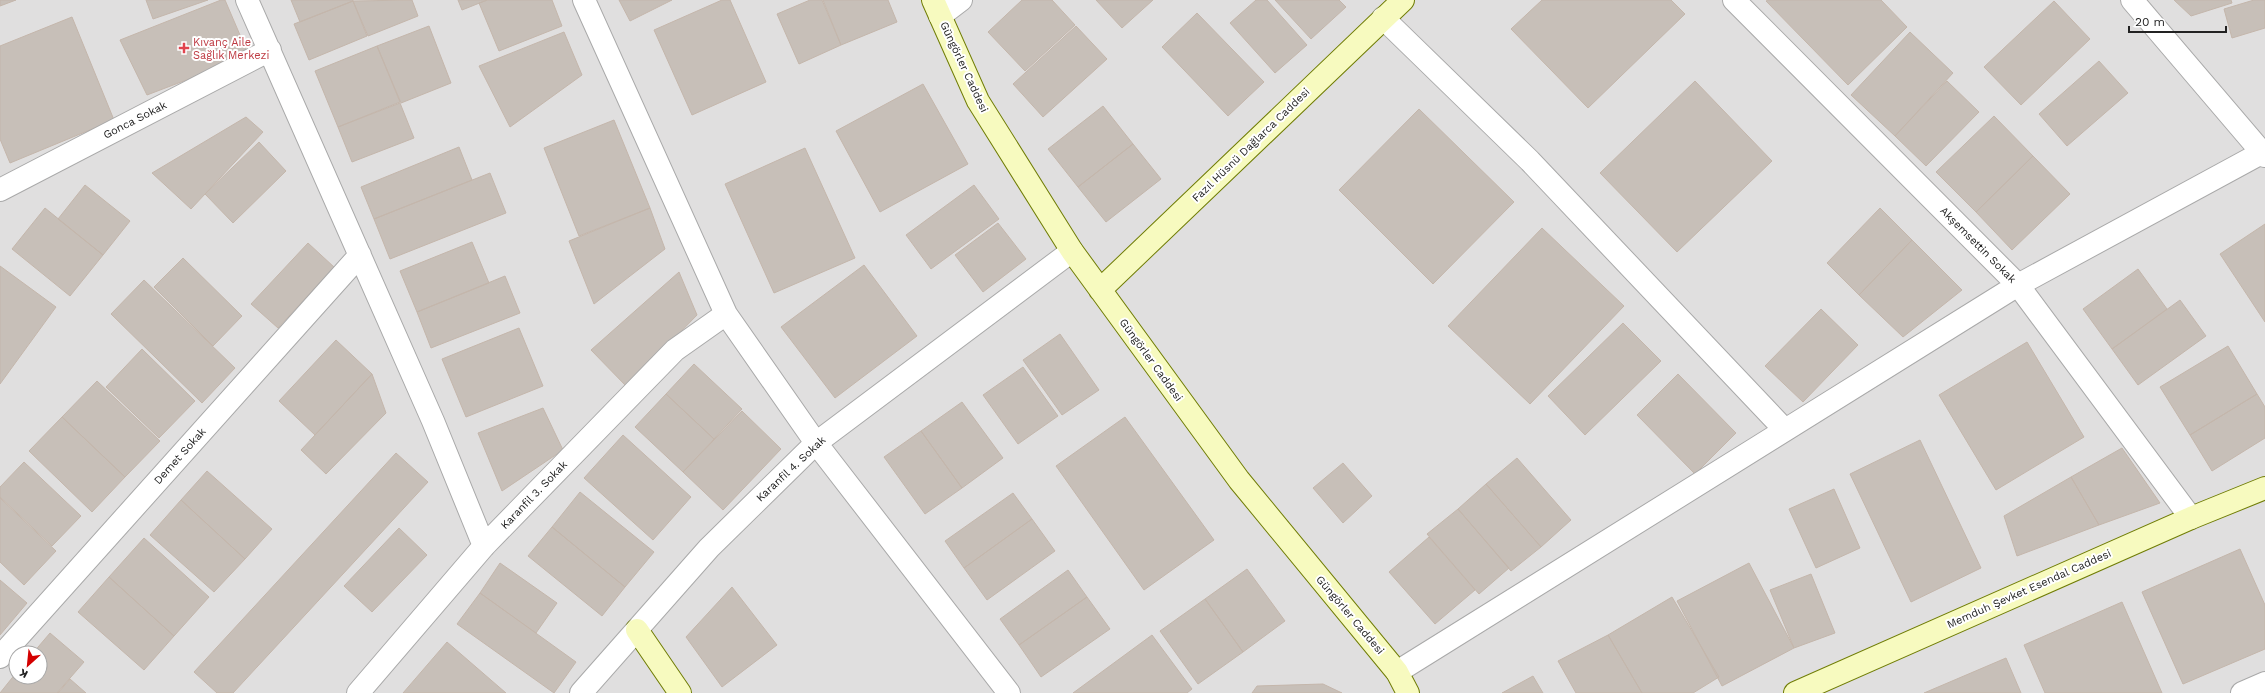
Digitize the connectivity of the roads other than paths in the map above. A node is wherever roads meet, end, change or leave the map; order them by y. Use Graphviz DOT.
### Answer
graph roads {
  1 [pos="247,0"];
  2 [pos="584,0"];
  3 [pos="961,0"];
  4 [pos="1403,0"];
  5 [pos="1734,0"];
  6 [pos="2132,0"];
  7 [pos="937,8"];
  8 [pos="1383,18"];
  9 [pos="270,50"];
  10 [pos="2264,153"];
  11 [pos="0,190"];
  12 [pos="1072,252"];
  13 [pos="360,255"];
  14 [pos="2018,285"];
  15 [pos="1100,290"];
  16 [pos="726,314"];
  17 [pos="1785,430"];
  18 [pos="816,443"];
  19 [pos="2265,488"];
  20 [pos="2191,518"];
  21 [pos="484,546"];
  22 [pos="637,630"];
  23 [pos="0,657"];
  24 [pos="1397,672"];
  25 [pos="2265,683"];
  26 [pos="999,690"];
  27 [pos="358,693"];
  28 [pos="581,693"];
  29 [pos="680,693"];
  30 [pos="1408,693"];
  31 [pos="1795,693"];
  32 [pos="2242,693"];
  1 -- 9 [label="street"];
  2 -- 16 [label="street"];
  3 -- 7 [label="street"];
  4 -- 8 [label="street, Fazıl Hüsnü Dağlarca Caddesi"];
  5 -- 14 [label="street, Akşemsettin Sokak"];
  6 -- 10 [label="street"];
  7 -- 12 [label="street, Güngörler Caddesi"];
  8 -- 15 [label="street, Fazıl Hüsnü Dağlarca Caddesi"];
  8 -- 17 [label="street"];
  9 -- 11 [label="street, Gonca Sokak"];
  9 -- 13 [label="street"];
  10 -- 14 [label="street"];
  12 -- 15 [label="street, Güngörler Caddesi"];
  12 -- 18 [label="street, Karanfil 4. Sokak"];
  13 -- 21 [label="street"];
  13 -- 23 [label="street, Demet Sokak"];
  14 -- 17 [label="street"];
  14 -- 20 [label="street, Akşemsettin Sokak"];
  15 -- 24 [label="street, Güngörler Caddesi"];
  16 -- 18 [label="street"];
  16 -- 21 [label="street, Karanfil 3. Sokak"];
  17 -- 24 [label="street"];
  18 -- 22 [label="street, Karanfil 4. Sokak"];
  18 -- 26 [label="street"];
  19 -- 20 [label="street, Memduh Şevket Esendal Caddesi"];
  20 -- 31 [label="street, Memduh Şevket Esendal Caddesi"];
  21 -- 27 [label="street, Karanfil 3. Sokak"];
  22 -- 28 [label="street, Karanfil 4. Sokak"];
  22 -- 29 [label="street"];
  24 -- 30 [label="street, Güngörler Caddesi"];
  25 -- 32 [label="street"];
}
